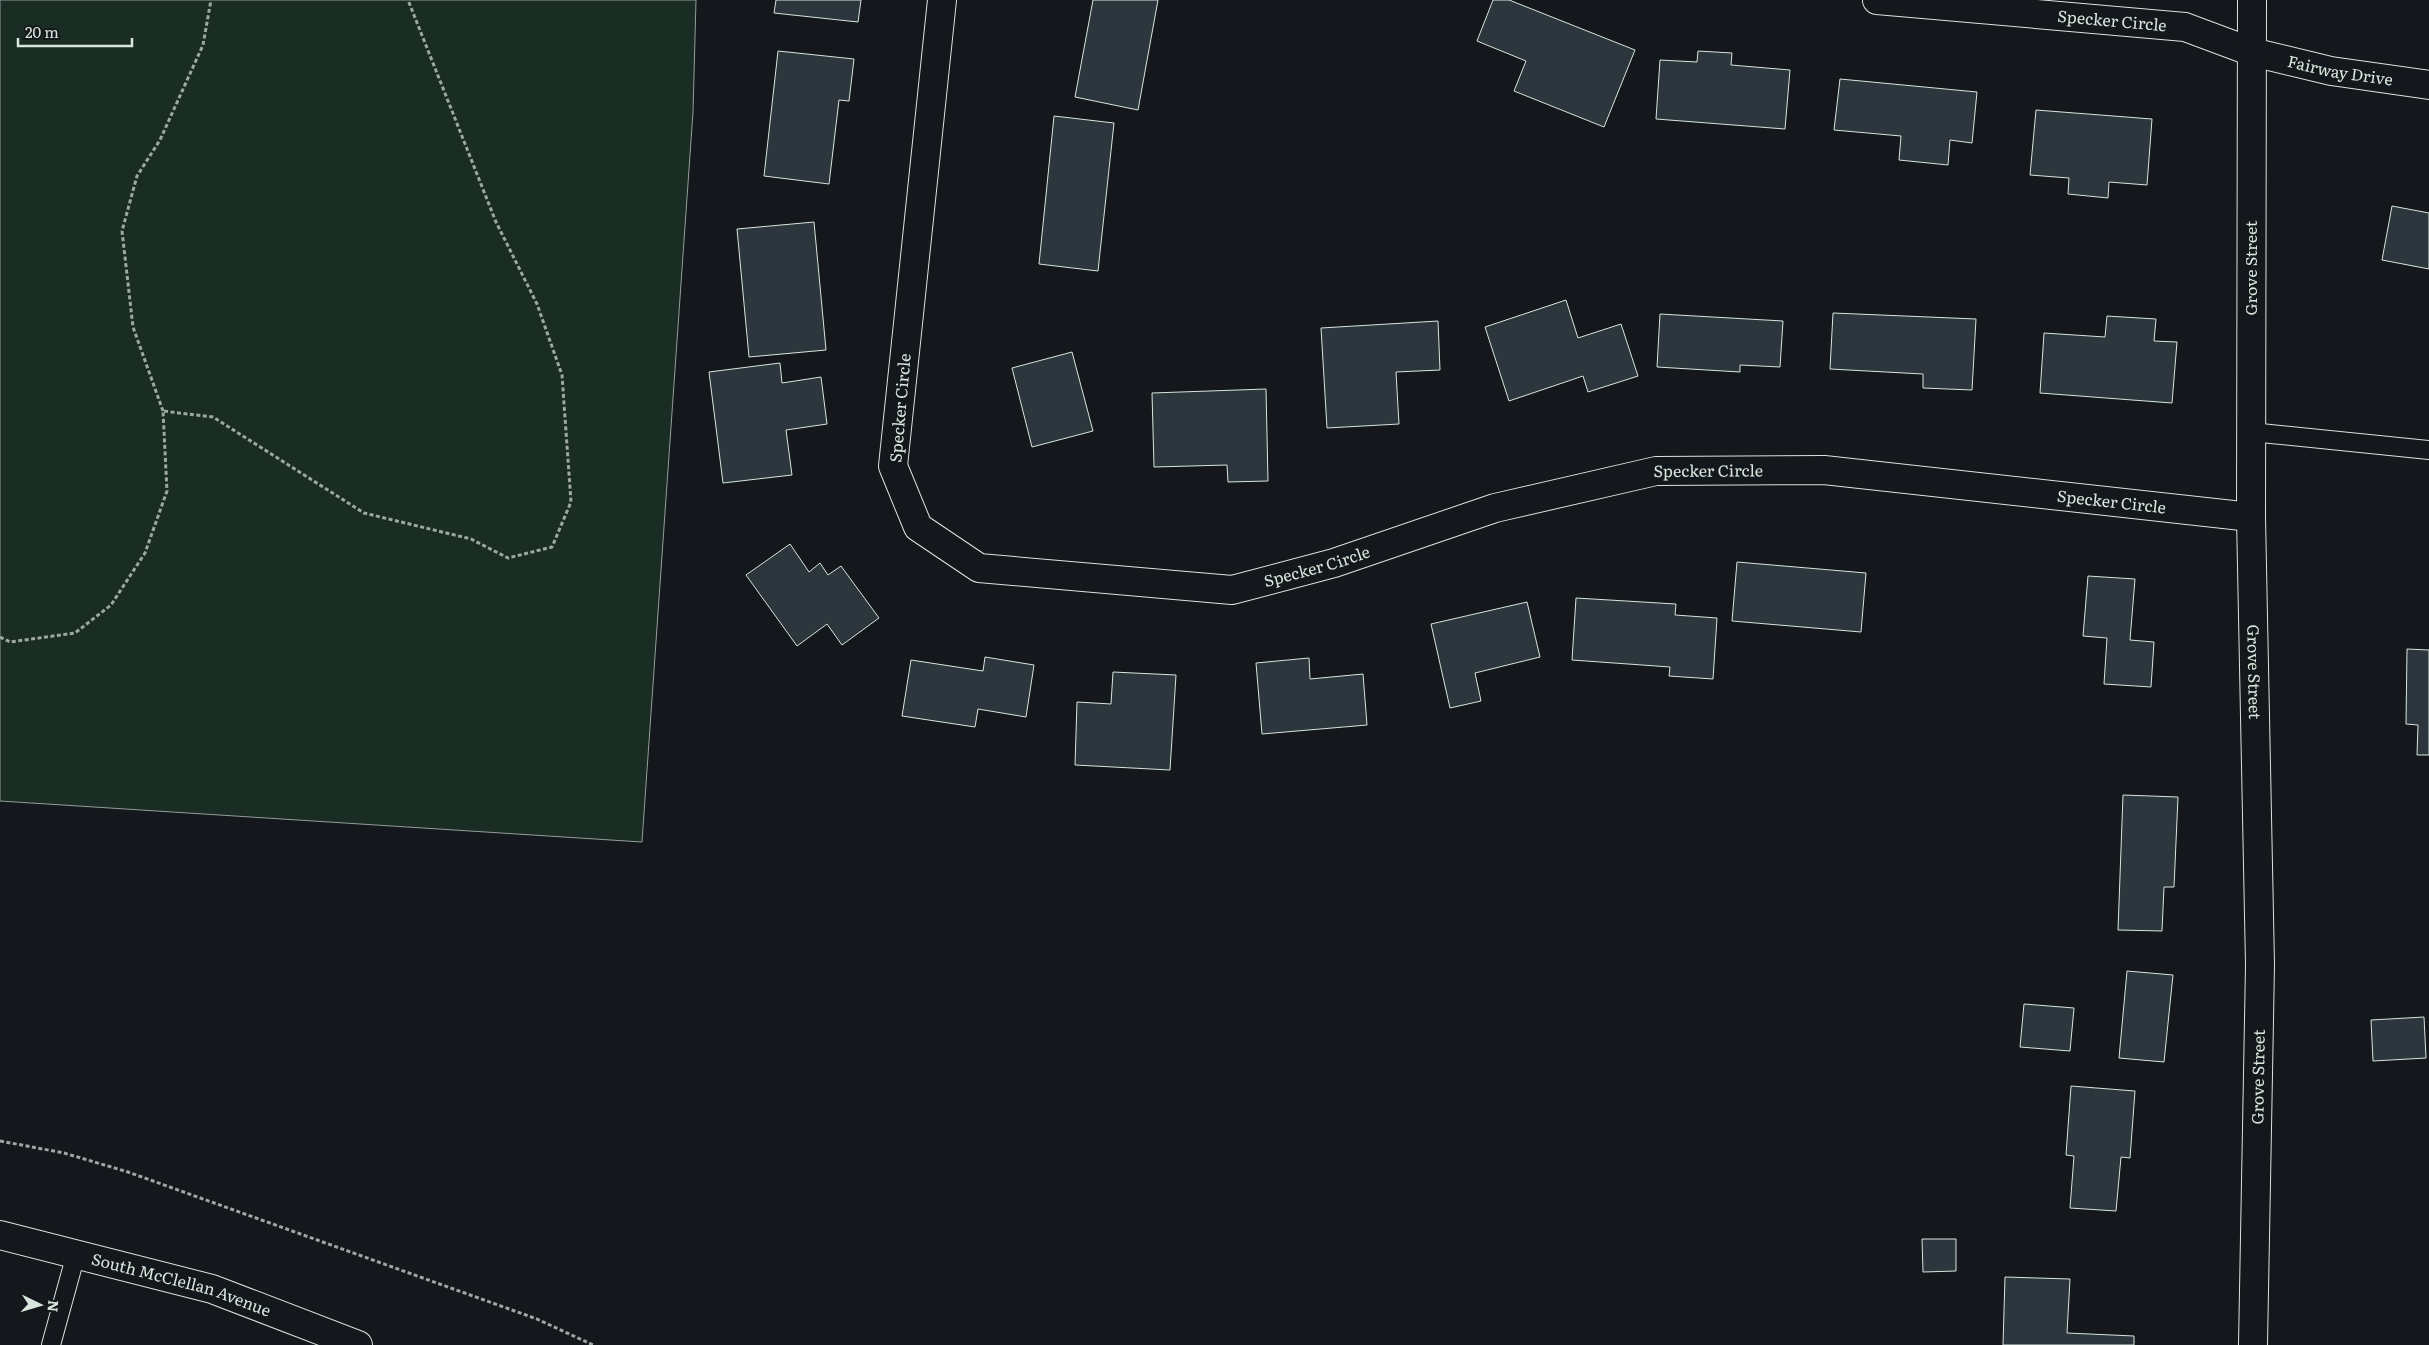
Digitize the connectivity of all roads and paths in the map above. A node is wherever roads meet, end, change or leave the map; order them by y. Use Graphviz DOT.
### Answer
graph roads {
  1 [pos="211,0"];
  2 [pos="408,0"];
  3 [pos="942,0"];
  4 [pos="1878,0"];
  5 [pos="2252,0"];
  6 [pos="2252,52"];
  7 [pos="2429,85"];
  8 [pos="163,411"];
  9 [pos="2251,432"];
  10 [pos="2429,450"];
  11 [pos="2251,517"];
  12 [pos="0,637"];
  13 [pos="0,1141"];
  14 [pos="0,1235"];
  15 [pos="76,1254"];
  16 [pos="51,1345"];
  17 [pos="358,1345"];
  18 [pos="593,1345"];
  19 [pos="2253,1345"];
  1 -- 8 [label="path"];
  2 -- 8 [label="path"];
  3 -- 11 [label="street, Specker Circle"];
  4 -- 6 [label="street, Specker Circle"];
  5 -- 6 [label="street, Grove Street"];
  6 -- 7 [label="street, Fairway Drive"];
  6 -- 9 [label="street, Grove Street"];
  8 -- 12 [label="path"];
  9 -- 10 [label="lane"];
  9 -- 11 [label="street, Grove Street"];
  11 -- 19 [label="street, Grove Street"];
  13 -- 18 [label="path"];
  14 -- 15 [label="street, South McClellan Avenue"];
  15 -- 16 [label="lane"];
  15 -- 17 [label="street, South McClellan Avenue"];
}
